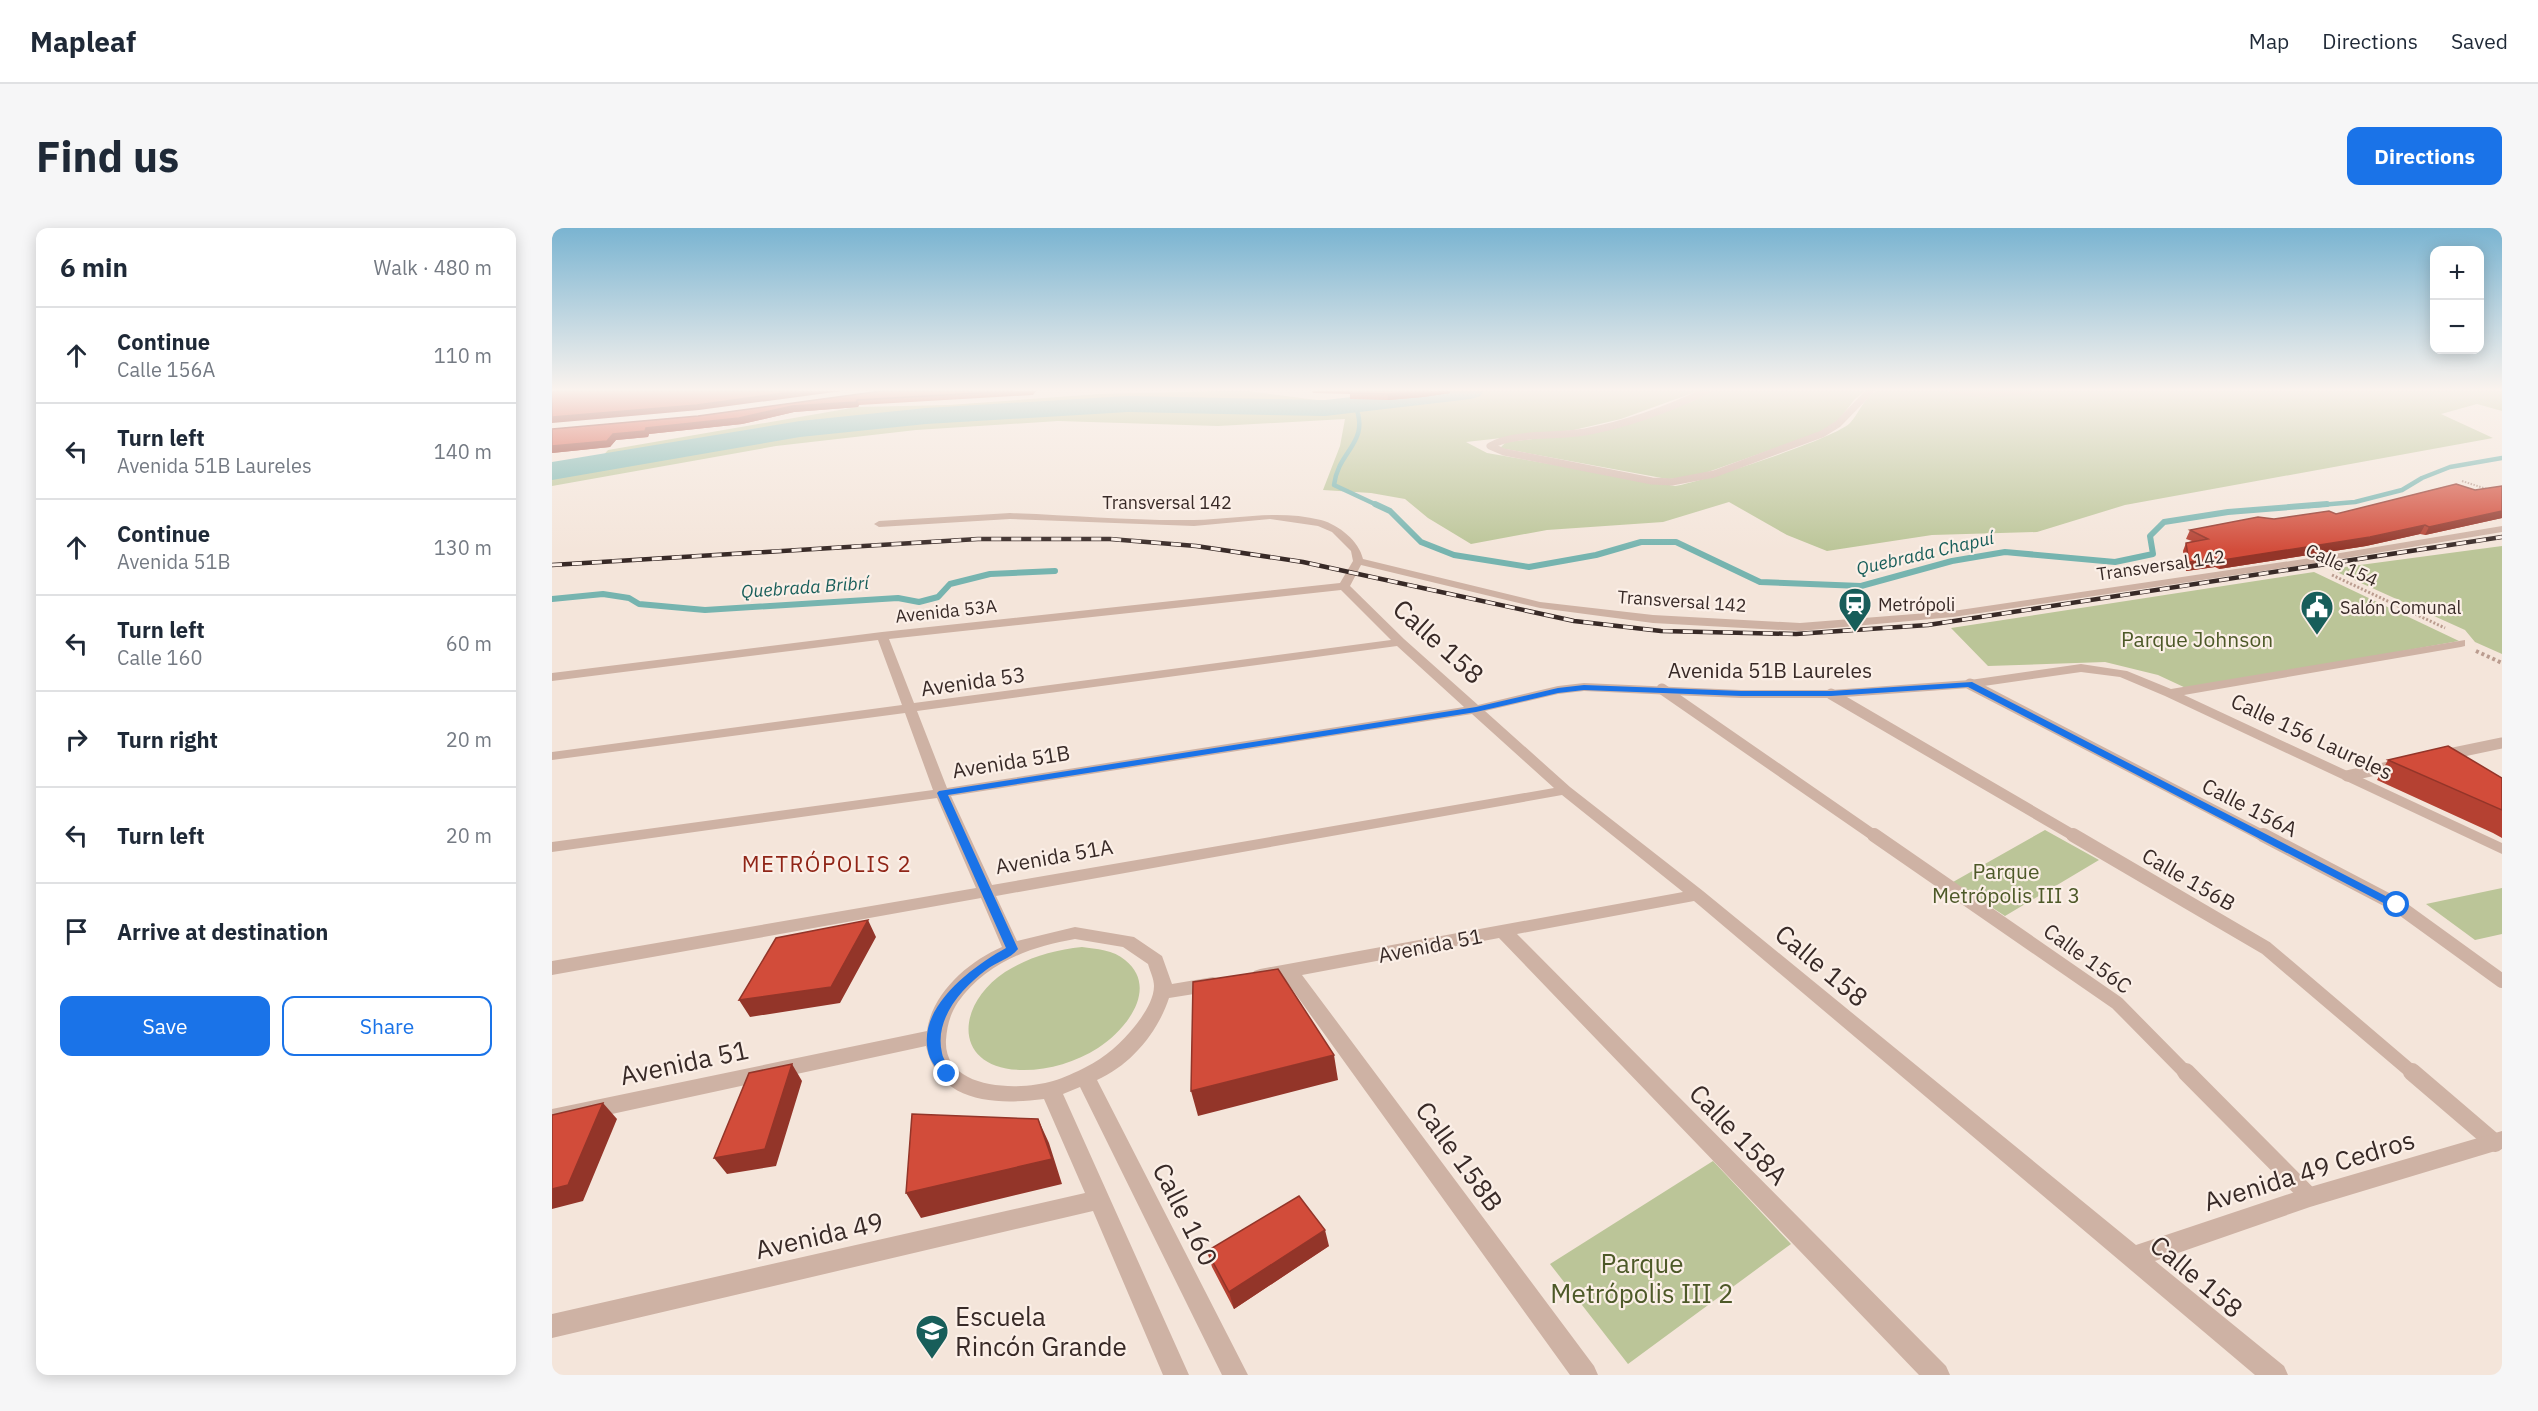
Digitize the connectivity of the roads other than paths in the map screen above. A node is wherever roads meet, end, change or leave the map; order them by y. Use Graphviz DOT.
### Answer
graph roads {
  1 [pos="1494,445"];
  2 [pos="1792,445"];
  3 [pos="879,524"];
  4 [pos="2502,530"];
  5 [pos="1358,561"];
  6 [pos="1344,586"];
  7 [pos="882,636"];
  8 [pos="1400,642"];
  9 [pos="2461,643"];
  10 [pos="2101,669"];
  11 [pos="552,677"];
  12 [pos="1970,684"];
  13 [pos="1662,688"];
  14 [pos="2170,693"];
  15 [pos="1831,694"];
  16 [pos="1476,709"];
  17 [pos="910,710"];
  18 [pos="2502,743"];
  19 [pos="552,756"];
  20 [pos="2436,757"];
  21 [pos="2414,762"];
  22 [pos="2347,776"];
  23 [pos="1565,790"];
  24 [pos="942,793"];
  25 [pos="552,847"];
  26 [pos="2502,849"];
  27 [pos="985,891"];
  28 [pos="1697,895"];
  29 [pos="1503,931"];
  30 [pos="1012,949"];
  31 [pos="552,968"];
  32 [pos="1289,972"];
  33 [pos="2502,981"];
  34 [pos="1163,992"];
  35 [pos="934,1037"];
  36 [pos="1086,1078"];
  37 [pos="1051,1090"];
  38 [pos="552,1118"];
  39 [pos="2498,1142"];
  40 [pos="2310,1197"];
  41 [pos="1099,1200"];
  42 [pos="2134,1257"];
  43 [pos="552,1326"];
  44 [pos="1176,1375"];
  45 [pos="1235,1375"];
  46 [pos="1586,1375"];
  47 [pos="1937,1375"];
  48 [pos="2275,1375"];
  1 -- 2 [label="lane"];
  3 -- 5 [label="street, Transversal 142"];
  4 -- 5 [label="street, Transversal 142"];
  5 -- 6 [label="street"];
  6 -- 7 [label="street, Avenida 53A"];
  6 -- 8 [label="street, Calle 158"];
  7 -- 11 [label="street, Avenida 53A"];
  7 -- 17 [label="street"];
  8 -- 16 [label="street, Calle 158"];
  8 -- 17 [label="street, Avenida 53"];
  9 -- 14 [label="street"];
  10 -- 12 [label="street, Avenida 51B Laureles"];
  10 -- 14 [label="street, Calle 156 Laureles"];
  12 -- 15 [label="street, Avenida 51B Laureles"];
  12 -- 33 [label="lane, Calle 156A"];
  13 -- 15 [label="street, Avenida 51B Laureles"];
  13 -- 16 [label="street, Avenida 51B Laureles"];
  13 -- 40 [label="lane, Calle 156C"];
  14 -- 22 [label="street, Calle 156 Laureles"];
  15 -- 39 [label="lane, Calle 156B"];
  16 -- 23 [label="street, Calle 158"];
  16 -- 24 [label="street, Avenida 51B"];
  17 -- 19 [label="street, Avenida 53"];
  17 -- 24 [label="street"];
  18 -- 20 [label="lane"];
  21 -- 22 [label="lane"];
  22 -- 26 [label="street, Calle 156 Laureles"];
  23 -- 27 [label="street, Avenida 51A"];
  23 -- 28 [label="street, Calle 158"];
  24 -- 25 [label="street, Avenida 51B"];
  24 -- 27 [label="street"];
  27 -- 30 [label="street"];
  27 -- 31 [label="street, Avenida 51A"];
  28 -- 29 [label="street, Avenida 51"];
  28 -- 42 [label="street, Calle 158"];
  29 -- 32 [label="street, Avenida 51"];
  29 -- 47 [label="street, Calle 158A"];
  30 -- 34 [label="street"];
  30 -- 35 [label="street"];
  32 -- 34 [label="street, Avenida 51"];
  32 -- 46 [label="street, Calle 158B"];
  34 -- 36 [label="street"];
  35 -- 37 [label="street"];
  35 -- 38 [label="street, Avenida 51"];
  36 -- 37 [label="street"];
  36 -- 45 [label="street, Calle 160"];
  37 -- 41 [label="street"];
  39 -- 40 [label="street, Avenida 49 Cedros"];
  40 -- 42 [label="street, Avenida 49 Cedros"];
  41 -- 43 [label="street, Avenida 49"];
  41 -- 44 [label="street"];
  42 -- 48 [label="street, Calle 158"];
}
